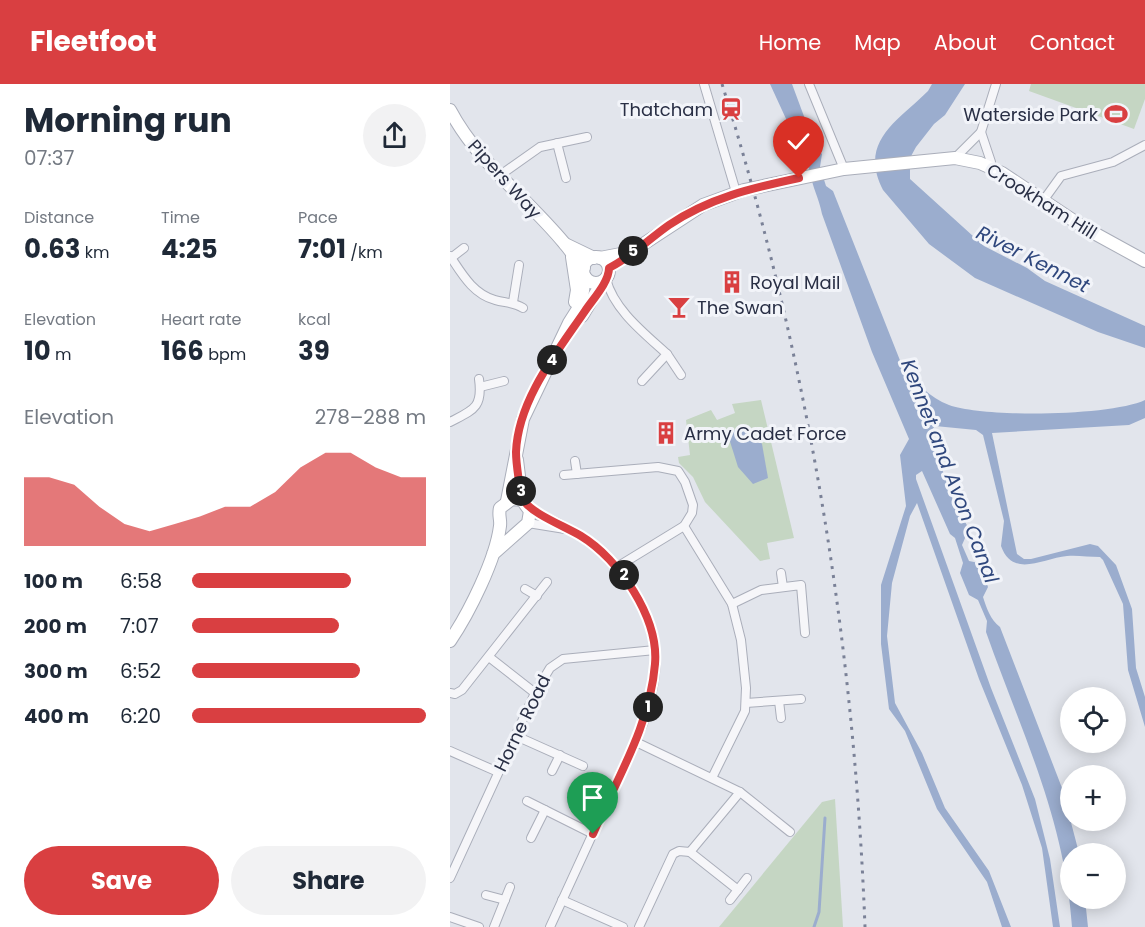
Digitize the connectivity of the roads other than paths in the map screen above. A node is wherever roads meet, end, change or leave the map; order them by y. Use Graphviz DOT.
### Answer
graph roads {
  1 [pos="704,84"];
  2 [pos="809,84"];
  3 [pos="996,84"];
  4 [pos="450,110"];
  5 [pos="981,132"];
  6 [pos="587,136"];
  7 [pos="557,143"];
  8 [pos="1145,145"];
  9 [pos="955,158"];
  10 [pos="990,167"];
  11 [pos="840,170"];
  12 [pos="500,176"];
  13 [pos="566,178"];
  14 [pos="736,192"];
  15 [pos="1043,201"];
  16 [pos="464,249"];
  17 [pos="568,250"];
  18 [pos="451,257"];
  19 [pos="1145,261"];
  20 [pos="519,265"];
  21 [pos="602,269"];
  22 [pos="584,273"];
  23 [pos="513,302"];
  24 [pos="523,308"];
  25 [pos="569,323"];
  26 [pos="558,349"];
  27 [pos="667,354"];
  28 [pos="681,375"];
  29 [pos="504,381"];
  30 [pos="642,381"];
  31 [pos="450,422"];
  32 [pos="516,453"];
  33 [pos="575,461"];
  34 [pos="577,474"];
  35 [pos="564,475"];
  36 [pos="522,500"];
  37 [pos="507,501"];
  38 [pos="526,521"];
  39 [pos="501,523"];
  40 [pos="684,526"];
  41 [pos="493,554"];
  42 [pos="617,567"];
  43 [pos="782,573"];
  44 [pos="547,582"];
  45 [pos="783,587"];
  46 [pos="525,589"];
  47 [pos="537,596"];
  48 [pos="732,604"];
  49 [pos="805,633"];
  50 [pos="450,641"];
  51 [pos="655,650"];
  52 [pos="489,657"];
  53 [pos="450,693"];
  54 [pos="535,693"];
  55 [pos="801,699"];
  56 [pos="779,701"];
  57 [pos="746,703"];
  58 [pos="781,718"];
  59 [pos="516,736"];
  60 [pos="636,742"];
  61 [pos="450,751"];
  62 [pos="560,755"];
  63 [pos="583,766"];
  64 [pos="552,771"];
  65 [pos="498,772"];
  66 [pos="712,778"];
  67 [pos="740,792"];
  68 [pos="527,801"];
  69 [pos="545,810"];
  70 [pos="789,832"];
  71 [pos="593,834"];
  72 [pos="531,838"];
  73 [pos="690,852"];
  74 [pos="450,878"];
  75 [pos="747,878"];
  76 [pos="510,887"];
  77 [pos="738,890"];
  78 [pos="486,895"];
  79 [pos="505,900"];
  80 [pos="562,900"];
  81 [pos="730,900"];
  82 [pos="450,917"];
  83 [pos="479,927"];
  84 [pos="494,927"];
  85 [pos="550,927"];
  86 [pos="623,927"];
  87 [pos="639,927"];
  1 -- 14 [label="street"];
  2 -- 11 [label="street"];
  3 -- 5 [label="street"];
  4 -- 12 [label="street, Pipers Way"];
  5 -- 9 [label="street"];
  5 -- 10 [label="street"];
  6 -- 7 [label="street"];
  7 -- 12 [label="street"];
  7 -- 13 [label="street"];
  8 -- 15 [label="street"];
  9 -- 10 [label="street, Crookham Hill"];
  9 -- 11 [label="street, Crookham Hill"];
  10 -- 15 [label="street, Crookham Hill"];
  11 -- 14 [label="street, Crookham Hill"];
  12 -- 17 [label="street, Pipers Way"];
  14 -- 21 [label="street, Crookham Hill"];
  15 -- 19 [label="street, Crookham Hill"];
  16 -- 18 [label="street"];
  17 -- 21 [label="street, Pipers Way"];
  17 -- 22 [label="street, Pipers Way"];
  17 -- 25 [label="street"];
  18 -- 23 [label="street"];
  20 -- 23 [label="street"];
  21 -- 22 [label="street"];
  21 -- 22 [label="street"];
  21 -- 26 [label="street"];
  21 -- 27 [label="street"];
  22 -- 25 [label="street"];
  23 -- 24 [label="street"];
  25 -- 26 [label="street"];
  26 -- 32 [label="street"];
  27 -- 28 [label="street"];
  27 -- 30 [label="street"];
  29 -- 31 [label="street"];
  32 -- 36 [label="street"];
  32 -- 37 [label="street"];
  33 -- 34 [label="street"];
  34 -- 35 [label="street"];
  34 -- 40 [label="street"];
  36 -- 37 [label="street"];
  36 -- 38 [label="street"];
  37 -- 39 [label="street"];
  38 -- 39 [label="street"];
  38 -- 41 [label="street"];
  38 -- 42 [label="street"];
  39 -- 41 [label="street"];
  40 -- 42 [label="street"];
  40 -- 48 [label="street"];
  41 -- 50 [label="street"];
  42 -- 51 [label="street"];
  43 -- 45 [label="street"];
  44 -- 47 [label="street"];
  45 -- 48 [label="street"];
  45 -- 49 [label="street"];
  46 -- 47 [label="street"];
  47 -- 52 [label="street"];
  48 -- 57 [label="street"];
  51 -- 54 [label="street, Horne Road"];
  51 -- 60 [label="street"];
  52 -- 53 [label="street"];
  52 -- 54 [label="street"];
  54 -- 59 [label="street, Horne Road"];
  55 -- 56 [label="street"];
  56 -- 57 [label="street"];
  56 -- 58 [label="street"];
  57 -- 66 [label="street"];
  59 -- 62 [label="street"];
  59 -- 65 [label="street, Horne Road"];
  60 -- 66 [label="street"];
  60 -- 71 [label="street"];
  61 -- 65 [label="street"];
  62 -- 63 [label="street"];
  62 -- 64 [label="street"];
  65 -- 74 [label="street, Horne Road"];
  66 -- 67 [label="street"];
  67 -- 70 [label="street"];
  67 -- 73 [label="street"];
  68 -- 69 [label="street"];
  69 -- 71 [label="street"];
  69 -- 72 [label="street"];
  71 -- 80 [label="street"];
  73 -- 77 [label="street"];
  73 -- 87 [label="street"];
  75 -- 77 [label="street"];
  76 -- 79 [label="street"];
  77 -- 81 [label="street"];
  78 -- 79 [label="street"];
  79 -- 84 [label="street"];
  80 -- 85 [label="street"];
  80 -- 86 [label="street"];
  82 -- 83 [label="street"];
}
